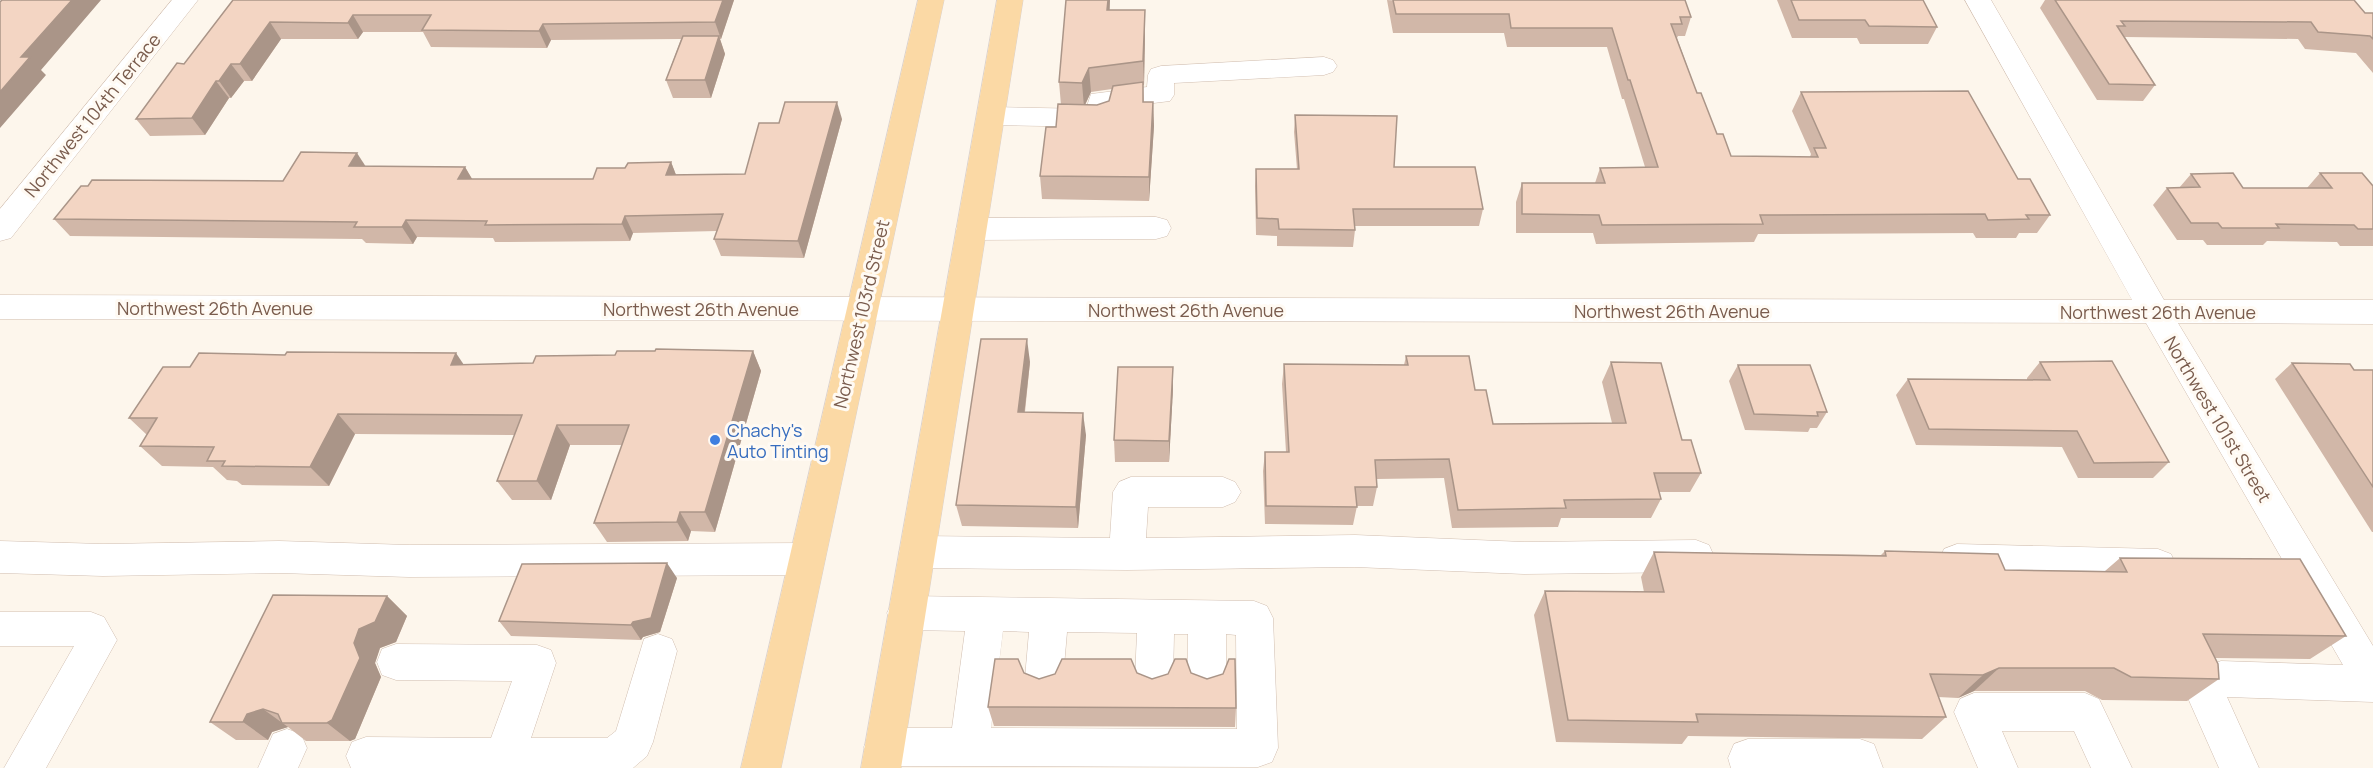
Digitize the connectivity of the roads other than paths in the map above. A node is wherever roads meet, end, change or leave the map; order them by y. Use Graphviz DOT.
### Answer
graph roads {
  1 [pos="185,0"];
  2 [pos="931,0"];
  3 [pos="1010,0"];
  4 [pos="1978,0"];
  5 [pos="1323,66"];
  6 [pos="991,116"];
  7 [pos="1156,228"];
  8 [pos="971,229"];
  9 [pos="0,230"];
  10 [pos="0,307"];
  11 [pos="862,309"];
  12 [pos="958,309"];
  13 [pos="2155,312"];
  14 [pos="2373,312"];
  15 [pos="1223,492"];
  16 [pos="917,552"];
  17 [pos="1128,554"];
  18 [pos="1724,556"];
  19 [pos="0,557"];
  20 [pos="1925,558"];
  21 [pos="807,559"];
  22 [pos="2188,565"];
  23 [pos="906,613"];
  24 [pos="986,614"];
  25 [pos="1050,614"];
  26 [pos="1156,616"];
  27 [pos="1207,617"];
  28 [pos="0,629"];
  29 [pos="658,651"];
  30 [pos="396,662"];
  31 [pos="1044,678"];
  32 [pos="1154,678"];
  33 [pos="1206,678"];
  34 [pos="2373,682"];
  35 [pos="969,748"];
  36 [pos="1037,748"];
  37 [pos="1206,749"];
  38 [pos="366,756"];
  39 [pos="883,758"];
  40 [pos="503,763"];
  41 [pos="24,768"];
  42 [pos="761,768"];
  43 [pos="1751,768"];
  44 [pos="1863,768"];
  45 [pos="1998,768"];
  46 [pos="2112,768"];
  47 [pos="2239,768"];
  1 -- 9 [label="street, Northwest 104th Terrace"];
  2 -- 11 [label="main road, Northwest 103rd Street"];
  3 -- 6 [label="main road"];
  4 -- 13 [label="street, Northwest 101st Street"];
  5 -- 6 [label="street"];
  6 -- 8 [label="main road"];
  7 -- 8 [label="street"];
  8 -- 12 [label="main road"];
  10 -- 11 [label="street, Northwest 26th Avenue"];
  11 -- 12 [label="street, Northwest 26th Avenue"];
  11 -- 21 [label="main road, Northwest 103rd Street"];
  12 -- 13 [label="street, Northwest 26th Avenue"];
  12 -- 16 [label="main road"];
  13 -- 14 [label="street, Northwest 26th Avenue"];
  13 -- 34 [label="street, Northwest 101st Street"];
  15 -- 17 [label="street"];
  16 -- 17 [label="street"];
  16 -- 23 [label="main road"];
  17 -- 18 [label="street"];
  19 -- 21 [label="street"];
  20 -- 22 [label="street"];
  21 -- 42 [label="main road, Northwest 103rd Street"];
  23 -- 24 [label="street"];
  23 -- 39 [label="main road"];
  24 -- 25 [label="street"];
  24 -- 35 [label="street"];
  25 -- 26 [label="street"];
  25 -- 31 [label="street"];
  26 -- 27 [label="street"];
  26 -- 32 [label="street"];
  27 -- 33 [label="street"];
  27 -- 37 [label="street"];
  28 -- 41 [label="street"];
  29 -- 40 [label="street"];
  30 -- 40 [label="street"];
  34 -- 47 [label="street"];
  35 -- 36 [label="street"];
  35 -- 39 [label="street"];
  36 -- 37 [label="street"];
  38 -- 40 [label="street"];
  43 -- 44 [label="street"];
  45 -- 46 [label="street"];
}
